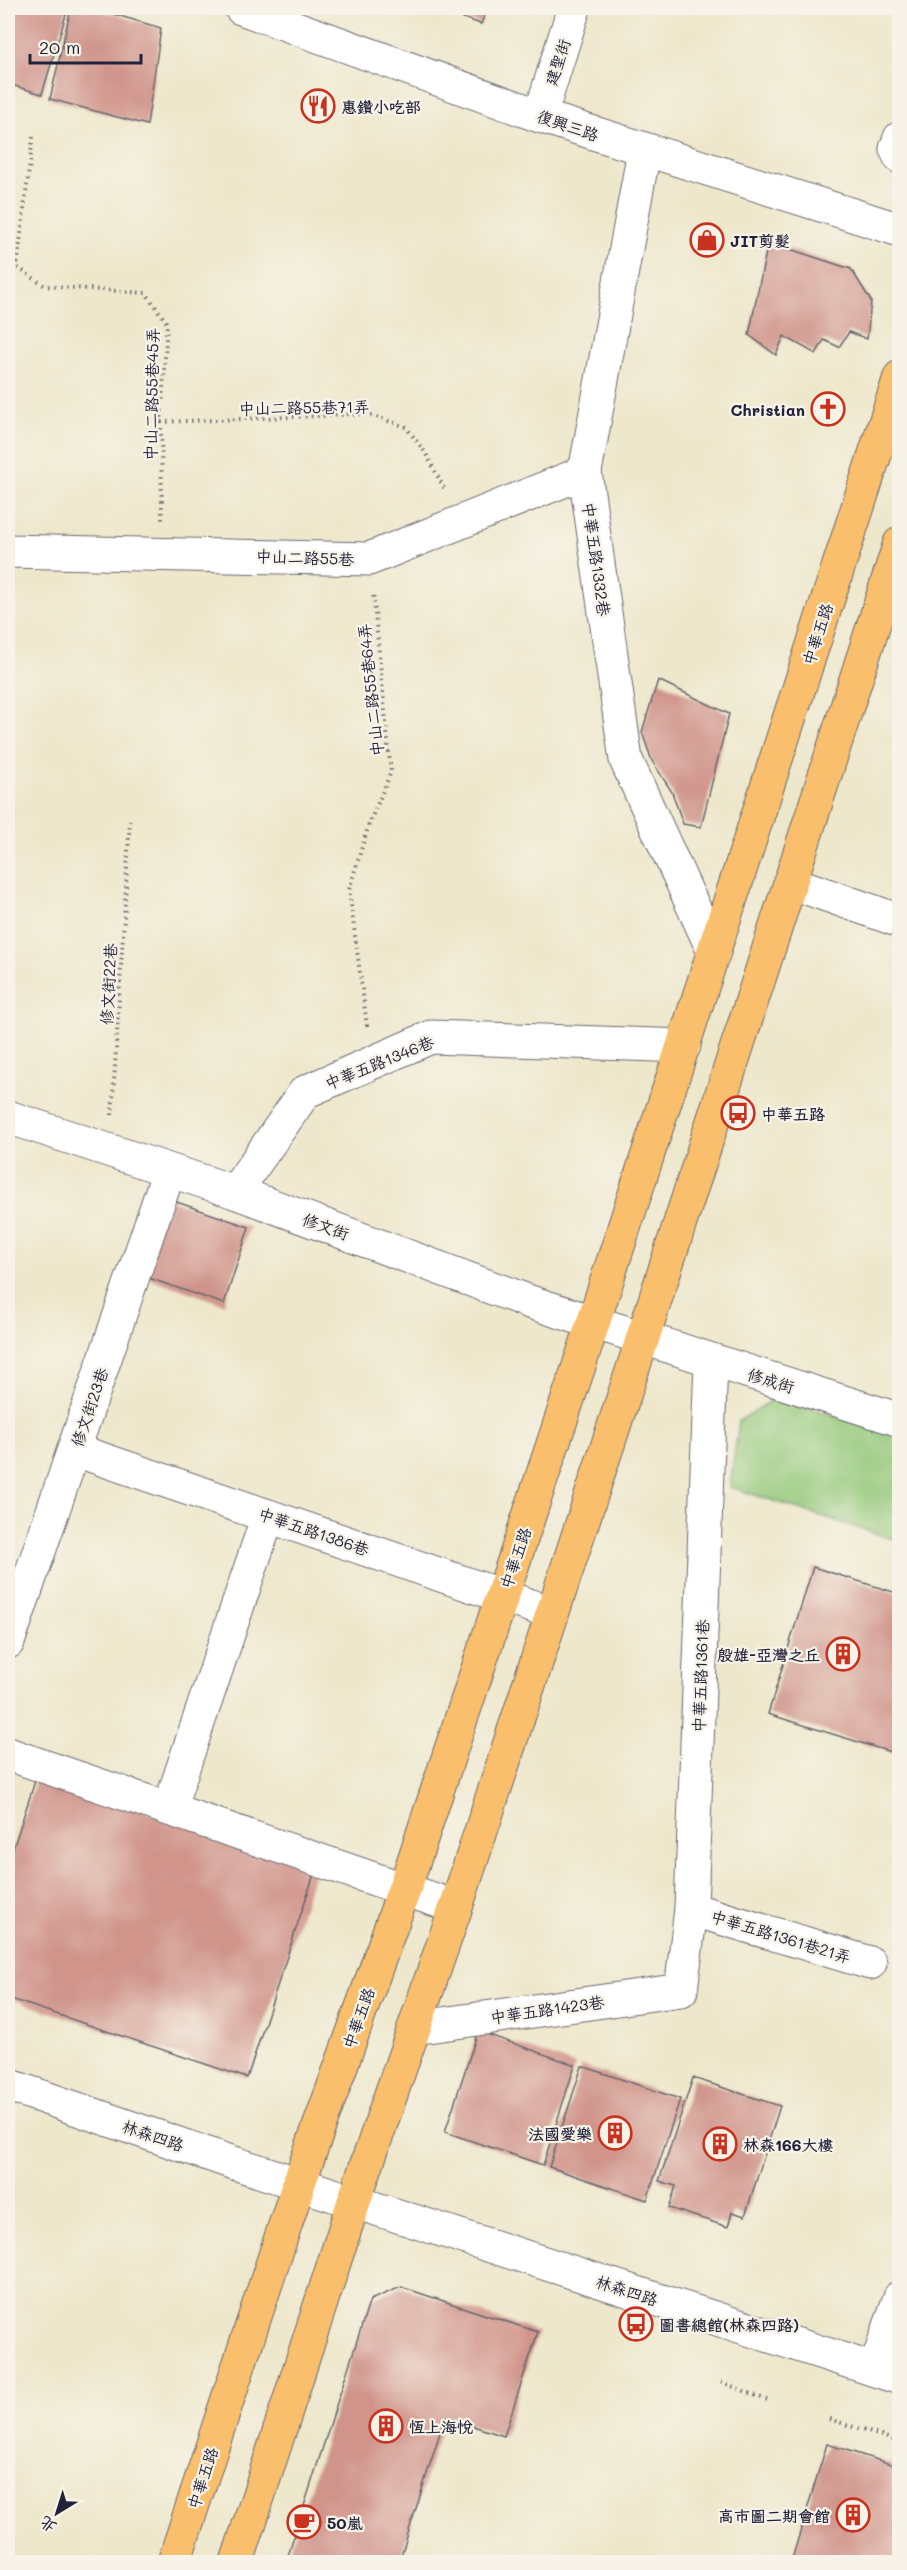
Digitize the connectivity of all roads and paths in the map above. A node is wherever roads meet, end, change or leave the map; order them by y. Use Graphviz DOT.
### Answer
graph roads {
  1 [pos="241,8"];
  2 [pos="574,8"];
  3 [pos="540,116"];
  4 [pos="33,137"];
  5 [pos="900,138"];
  6 [pos="644,151"];
  7 [pos="900,157"];
  8 [pos="900,230"];
  9 [pos="900,377"];
  10 [pos="161,422"];
  11 [pos="585,472"];
  12 [pos="462,522"];
  13 [pos="900,543"];
  14 [pos="8,551"];
  15 [pos="162,553"];
  16 [pos="369,559"];
  17 [pos="130,819"];
  18 [pos="790,882"];
  19 [pos="900,921"];
  20 [pos="714,952"];
  21 [pos="684,1046"];
  22 [pos="371,1063"];
  23 [pos="8,1117"];
  24 [pos="110,1151"];
  25 [pos="169,1171"];
  26 [pos="235,1192"];
  27 [pos="594,1322"];
  28 [pos="643,1337"];
  29 [pos="711,1361"];
  30 [pos="900,1420"];
  31 [pos="75,1450"];
  32 [pos="268,1515"];
  33 [pos="502,1595"];
  34 [pos="552,1613"];
  35 [pos="8,1642"];
  36 [pos="8,1754"];
  37 [pos="169,1809"];
  38 [pos="404,1890"];
  39 [pos="456,1907"];
  40 [pos="691,1909"];
  41 [pos="870,1963"];
  42 [pos="681,1990"];
  43 [pos="414,2028"];
  44 [pos="8,2085"];
  45 [pos="299,2183"];
  46 [pos="354,2201"];
  47 [pos="900,2297"];
  48 [pos="887,2374"];
  49 [pos="721,2382"];
  50 [pos="767,2400"];
  51 [pos="829,2419"];
  52 [pos="900,2442"];
  53 [pos="174,2562"];
  54 [pos="237,2562"];
  1 -- 3 [label="street, 復興三路"];
  2 -- 3 [label="street, 建聖街"];
  3 -- 6 [label="street, 復興三路"];
  4 -- 10 [label="path, 中山二路55巷45弄"];
  5 -- 7 [label="street"];
  6 -- 8 [label="street, 復興三路"];
  6 -- 11 [label="street, 中華五路1332巷"];
  9 -- 20 [label="main road, 中華五路"];
  10 -- 12 [label="path, 中山二路55巷71弄"];
  10 -- 15 [label="path, 中山二路55巷45弄"];
  11 -- 12 [label="street, 中山二路55巷"];
  11 -- 20 [label="street, 中華五路1332巷"];
  12 -- 16 [label="street, 中山二路55巷"];
  13 -- 18 [label="main road"];
  14 -- 15 [label="street, 中山二路55巷"];
  15 -- 16 [label="street, 中山二路55巷"];
  16 -- 22 [label="path, 中山二路55巷64弄"];
  17 -- 24 [label="path, 修文街22巷"];
  18 -- 19 [label="street"];
  18 -- 28 [label="main road"];
  20 -- 21 [label="main road, 中華五路"];
  21 -- 22 [label="street, 中華五路1346巷"];
  21 -- 27 [label="main road, 中華五路"];
  22 -- 26 [label="street, 中華五路1346巷"];
  23 -- 24 [label="street, 修文街"];
  24 -- 25 [label="street, 修文街"];
  25 -- 26 [label="street, 修文街"];
  25 -- 31 [label="street, 修文街23巷"];
  26 -- 27 [label="street, 修文街"];
  27 -- 28 [label="street, 修文街"];
  27 -- 33 [label="main road, 中華五路"];
  28 -- 29 [label="street, 修成街"];
  28 -- 34 [label="main road"];
  29 -- 30 [label="street, 修成街"];
  29 -- 40 [label="street, 中華五路1361巷"];
  31 -- 32 [label="street, 中華五路1386巷"];
  31 -- 35 [label="street, 修文街23巷"];
  32 -- 33 [label="street, 中華五路1386巷"];
  32 -- 37 [label="street"];
  33 -- 34 [label="street, 中華五路1386巷"];
  33 -- 38 [label="main road, 中華五路"];
  34 -- 39 [label="main road"];
  36 -- 37 [label="street"];
  37 -- 38 [label="street"];
  38 -- 39 [label="street"];
  38 -- 45 [label="main road, 中華五路"];
  39 -- 43 [label="main road"];
  40 -- 41 [label="street, 中華五路1361巷21弄"];
  40 -- 42 [label="street, 中華五路1361巷"];
  42 -- 43 [label="street, 中華五路1423巷"];
  43 -- 46 [label="main road"];
  44 -- 45 [label="street, 林森四路"];
  45 -- 46 [label="street, 林森四路"];
  45 -- 53 [label="main road, 中華五路"];
  46 -- 48 [label="street, 林森四路"];
  46 -- 54 [label="main road"];
  47 -- 48 [label="street"];
  49 -- 50 [label="path"];
  51 -- 52 [label="path"];
}
